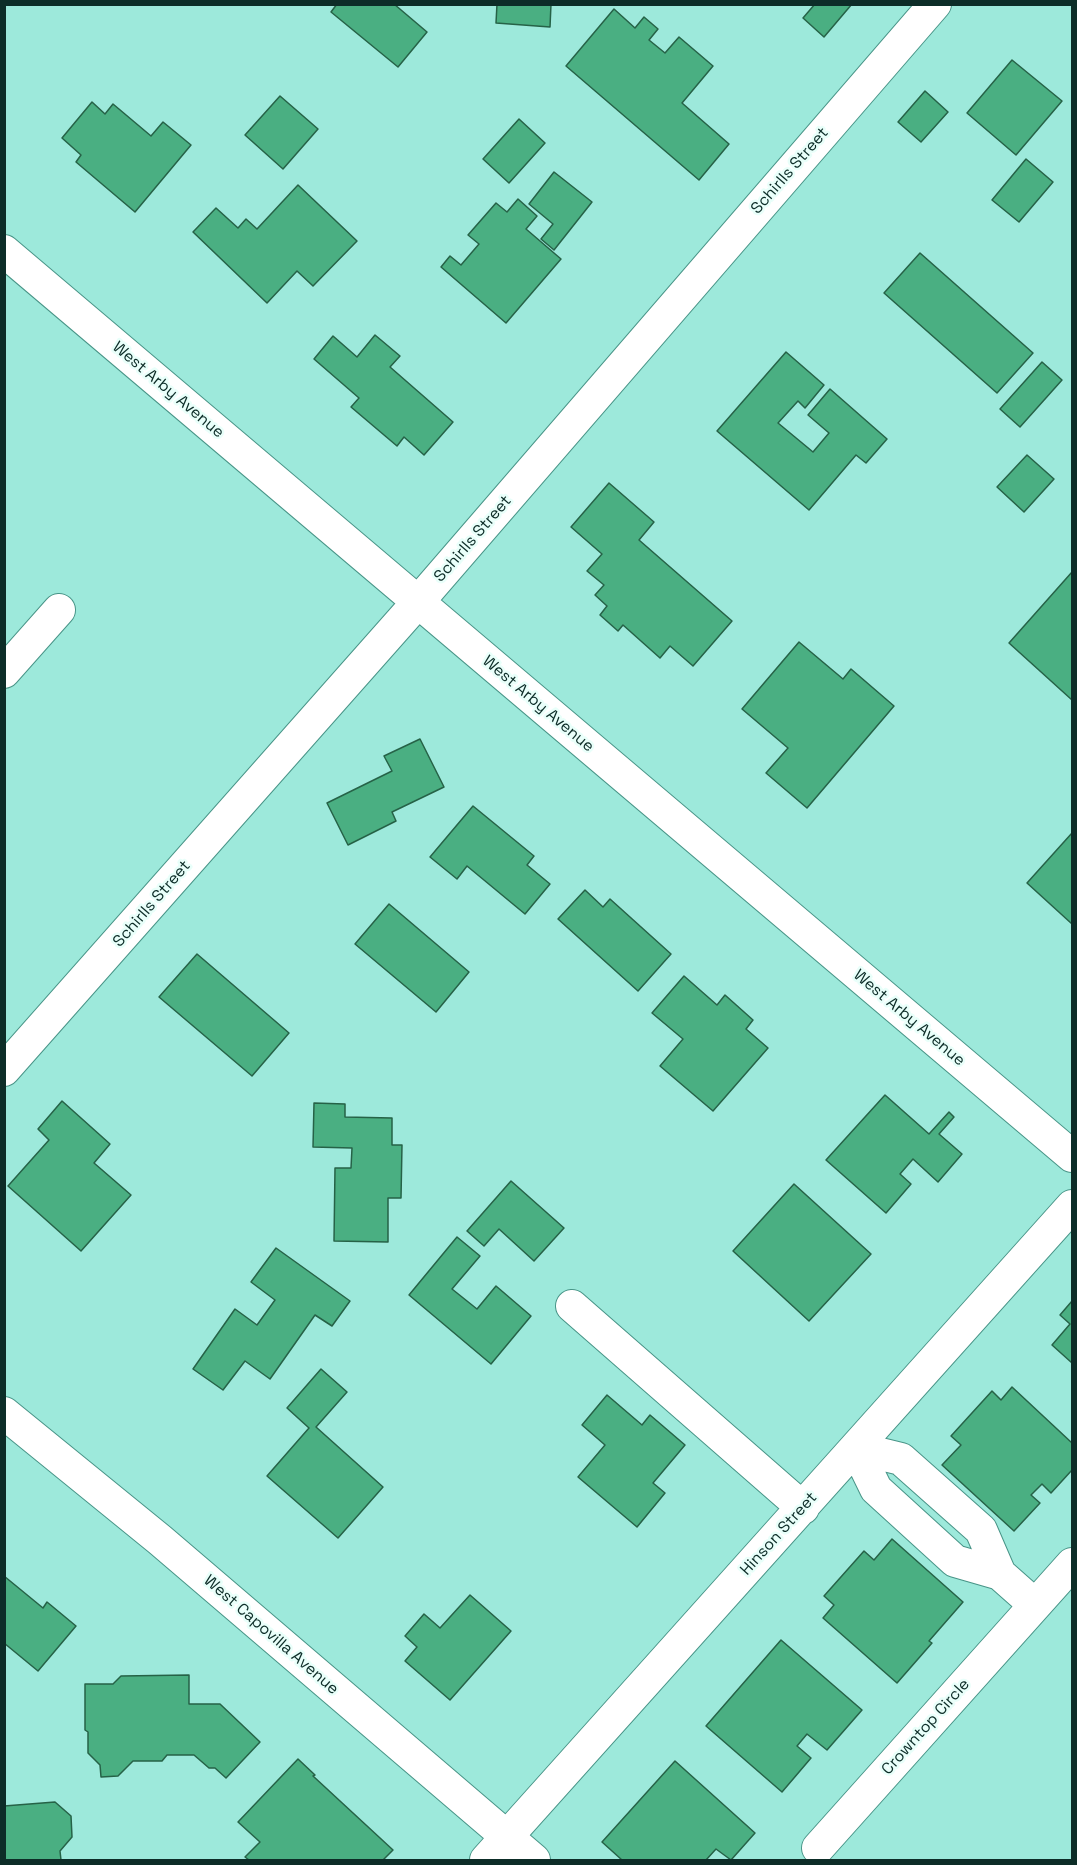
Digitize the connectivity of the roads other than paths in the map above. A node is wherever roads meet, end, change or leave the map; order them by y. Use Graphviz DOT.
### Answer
graph roads {
  1 [pos="935,4"];
  2 [pos="4,251"];
  3 [pos="418,602"];
  4 [pos="59,610"];
  5 [pos="4,672"];
  6 [pos="4,1070"];
  7 [pos="1072,1156"];
  8 [pos="1072,1206"];
  9 [pos="572,1306"];
  10 [pos="4,1413"];
  11 [pos="856,1448"];
  12 [pos="803,1508"];
  13 [pos="1072,1564"];
  14 [pos="1035,1605"];
  15 [pos="506,1837"];
  16 [pos="818,1848"];
  17 [pos="486,1860"];
  18 [pos="534,1860"];
  1 -- 3 [label="street, Schirlls Street"];
  2 -- 3 [label="street, West Arby Avenue"];
  3 -- 6 [label="street, Schirlls Street"];
  3 -- 7 [label="street, West Arby Avenue"];
  4 -- 5 [label="street"];
  8 -- 11 [label="street, Hinson Street"];
  9 -- 12 [label="street"];
  10 -- 15 [label="street, West Capovilla Avenue"];
  11 -- 12 [label="street, Hinson Street"];
  11 -- 14 [label="street"];
  12 -- 15 [label="street, Hinson Street"];
  13 -- 14 [label="street, Crowntop Circle"];
  14 -- 16 [label="street, Crowntop Circle"];
  15 -- 17 [label="street, Hinson Street"];
  15 -- 18 [label="street, West Capovilla Avenue"];
}
